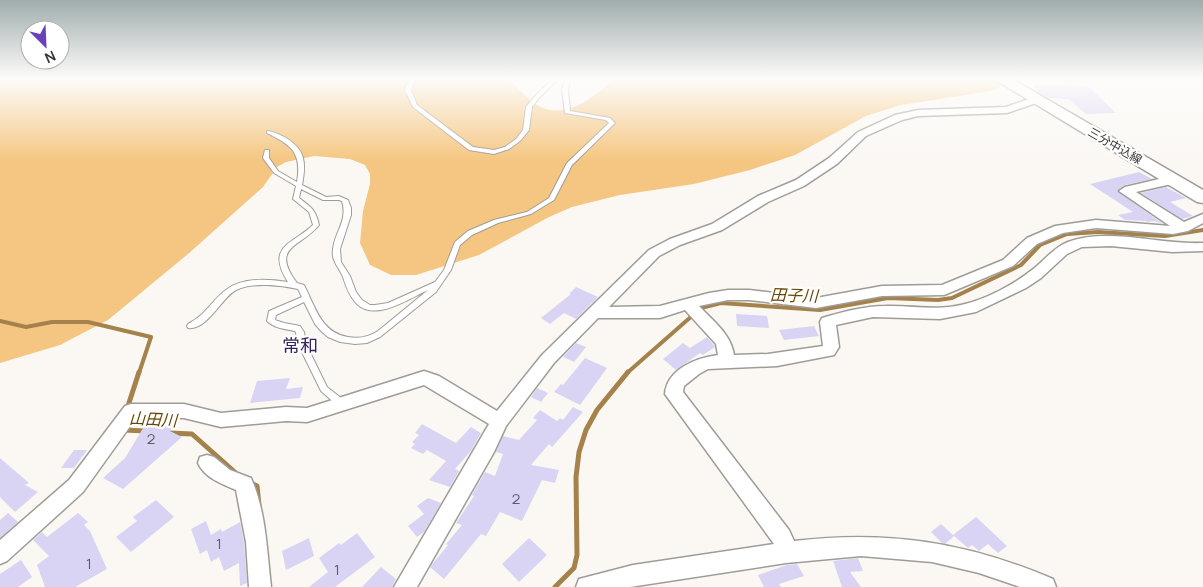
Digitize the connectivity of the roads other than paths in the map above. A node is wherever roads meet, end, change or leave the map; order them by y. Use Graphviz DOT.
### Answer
graph roads {
  1 [pos="416,106"];
  2 [pos="529,106"];
  3 [pos="566,106"];
  4 [pos="1017,106"];
  5 [pos="1046,106"];
  6 [pos="269,132"];
  7 [pos="267,151"];
  8 [pos="1172,180"];
  9 [pos="299,185"];
  10 [pos="1203,198"];
  11 [pos="1203,218"];
  12 [pos="1183,228"];
  13 [pos="1203,247"];
  14 [pos="438,284"];
  15 [pos="294,285"];
  16 [pos="305,299"];
  17 [pos="693,309"];
  18 [pos="595,313"];
  19 [pos="191,326"];
  20 [pos="727,360"];
  21 [pos="343,405"];
  22 [pos="499,421"];
  23 [pos="207,463"];
  24 [pos="788,552"];
  25 [pos="0,554"];
  26 [pos="260,587"];
  27 [pos="405,587"];
  28 [pos="587,587"];
  29 [pos="1045,587"];
  1 -- 2 [label="lane"];
  3 -- 14 [label="lane"];
  4 -- 18 [label="street"];
  5 -- 8 [label="main road, 三分中込線"];
  6 -- 9 [label="lane"];
  7 -- 9 [label="lane"];
  8 -- 10 [label="main road, 三分中込線"];
  8 -- 12 [label="street"];
  9 -- 14 [label="lane"];
  9 -- 15 [label="lane"];
  11 -- 12 [label="street"];
  12 -- 17 [label="street"];
  13 -- 20 [label="street"];
  14 -- 16 [label="lane"];
  15 -- 16 [label="lane"];
  15 -- 19 [label="lane"];
  16 -- 21 [label="lane"];
  17 -- 18 [label="street"];
  17 -- 20 [label="street"];
  18 -- 22 [label="street"];
  20 -- 24 [label="street"];
  21 -- 22 [label="street"];
  21 -- 25 [label="street"];
  22 -- 27 [label="street"];
  23 -- 26 [label="street"];
  24 -- 28 [label="street"];
  24 -- 29 [label="street"];
}
